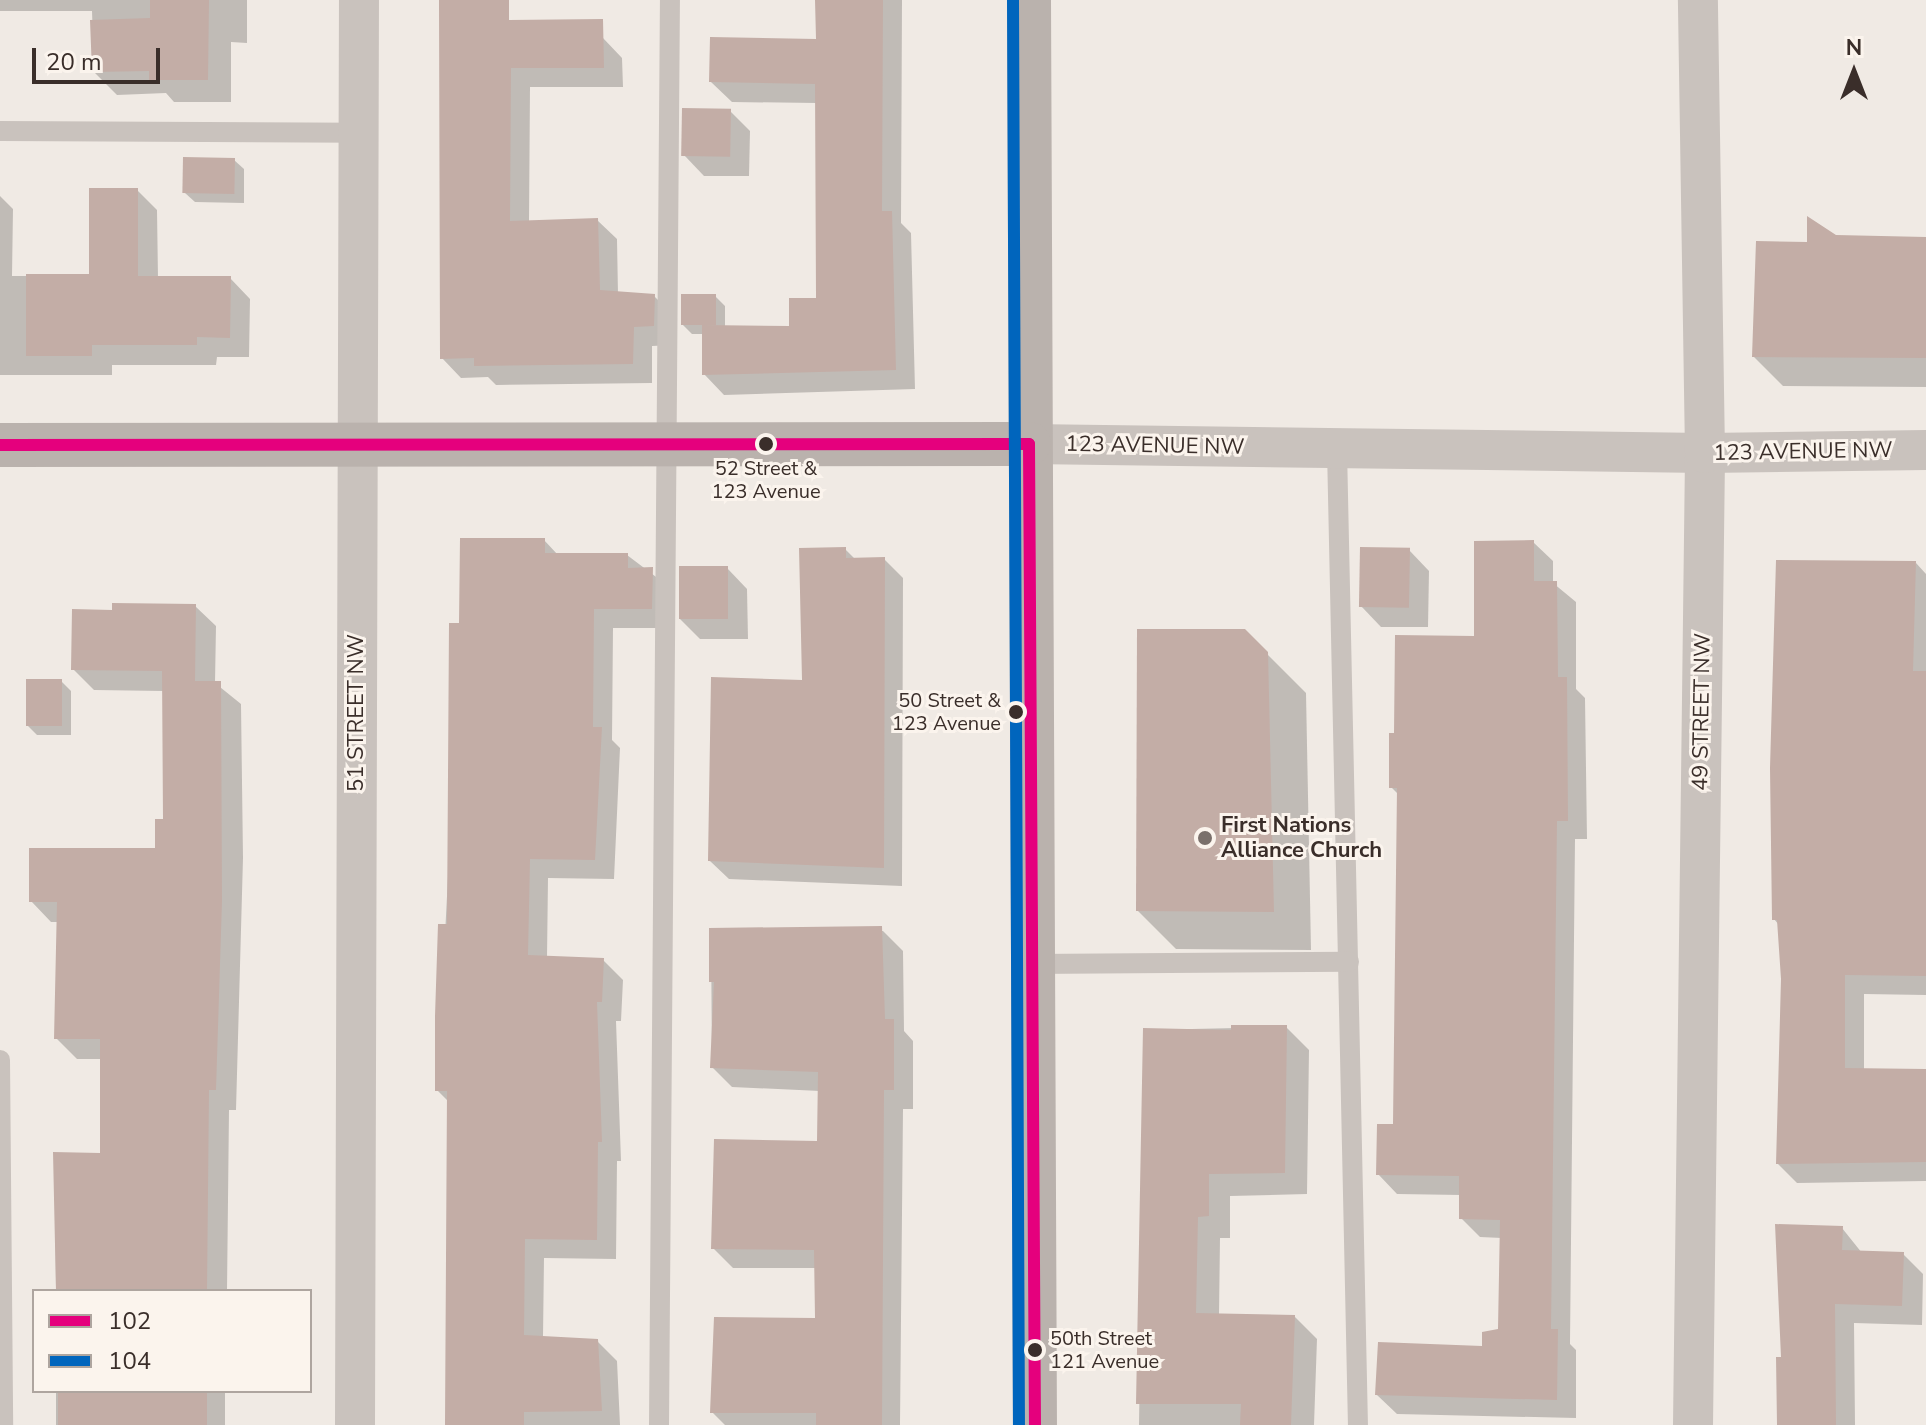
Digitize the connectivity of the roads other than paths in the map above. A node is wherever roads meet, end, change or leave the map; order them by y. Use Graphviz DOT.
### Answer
graph roads {
  1 [pos="359,0"];
  2 [pos="670,0"];
  3 [pos="1029,0"];
  4 [pos="1698,0"];
  5 [pos="0,131"];
  6 [pos="358,133"];
  7 [pos="358,444"];
  8 [pos="669,444"];
  9 [pos="1029,444"];
  10 [pos="0,445"];
  11 [pos="1337,449"];
  12 [pos="1926,450"];
  13 [pos="1705,453"];
  14 [pos="1349,962"];
  15 [pos="1032,964"];
  16 [pos="0,1060"];
  17 [pos="3,1425"];
  18 [pos="355,1425"];
  19 [pos="659,1425"];
  20 [pos="1035,1425"];
  21 [pos="1358,1425"];
  22 [pos="1693,1425"];
  1 -- 6 [label="street, 51 STREET NW"];
  2 -- 8 [label="lane"];
  3 -- 9 [label="main road"];
  4 -- 13 [label="street, 49 STREET NW"];
  5 -- 6 [label="lane"];
  6 -- 7 [label="street, 51 STREET NW"];
  7 -- 8 [label="main road, 123 AVENUE NW"];
  7 -- 10 [label="main road, 123 AVENUE NW"];
  7 -- 18 [label="street, 51 STREET NW"];
  8 -- 9 [label="main road, 123 AVENUE NW"];
  8 -- 19 [label="lane"];
  9 -- 11 [label="street, 123 AVENUE NW"];
  9 -- 15 [label="main road"];
  11 -- 13 [label="street, 123 AVENUE NW"];
  11 -- 14 [label="lane"];
  12 -- 13 [label="street, 123 AVENUE NW"];
  13 -- 22 [label="street, 49 STREET NW"];
  14 -- 15 [label="lane"];
  14 -- 21 [label="lane"];
  15 -- 20 [label="main road"];
  16 -- 17 [label="lane"];
}
